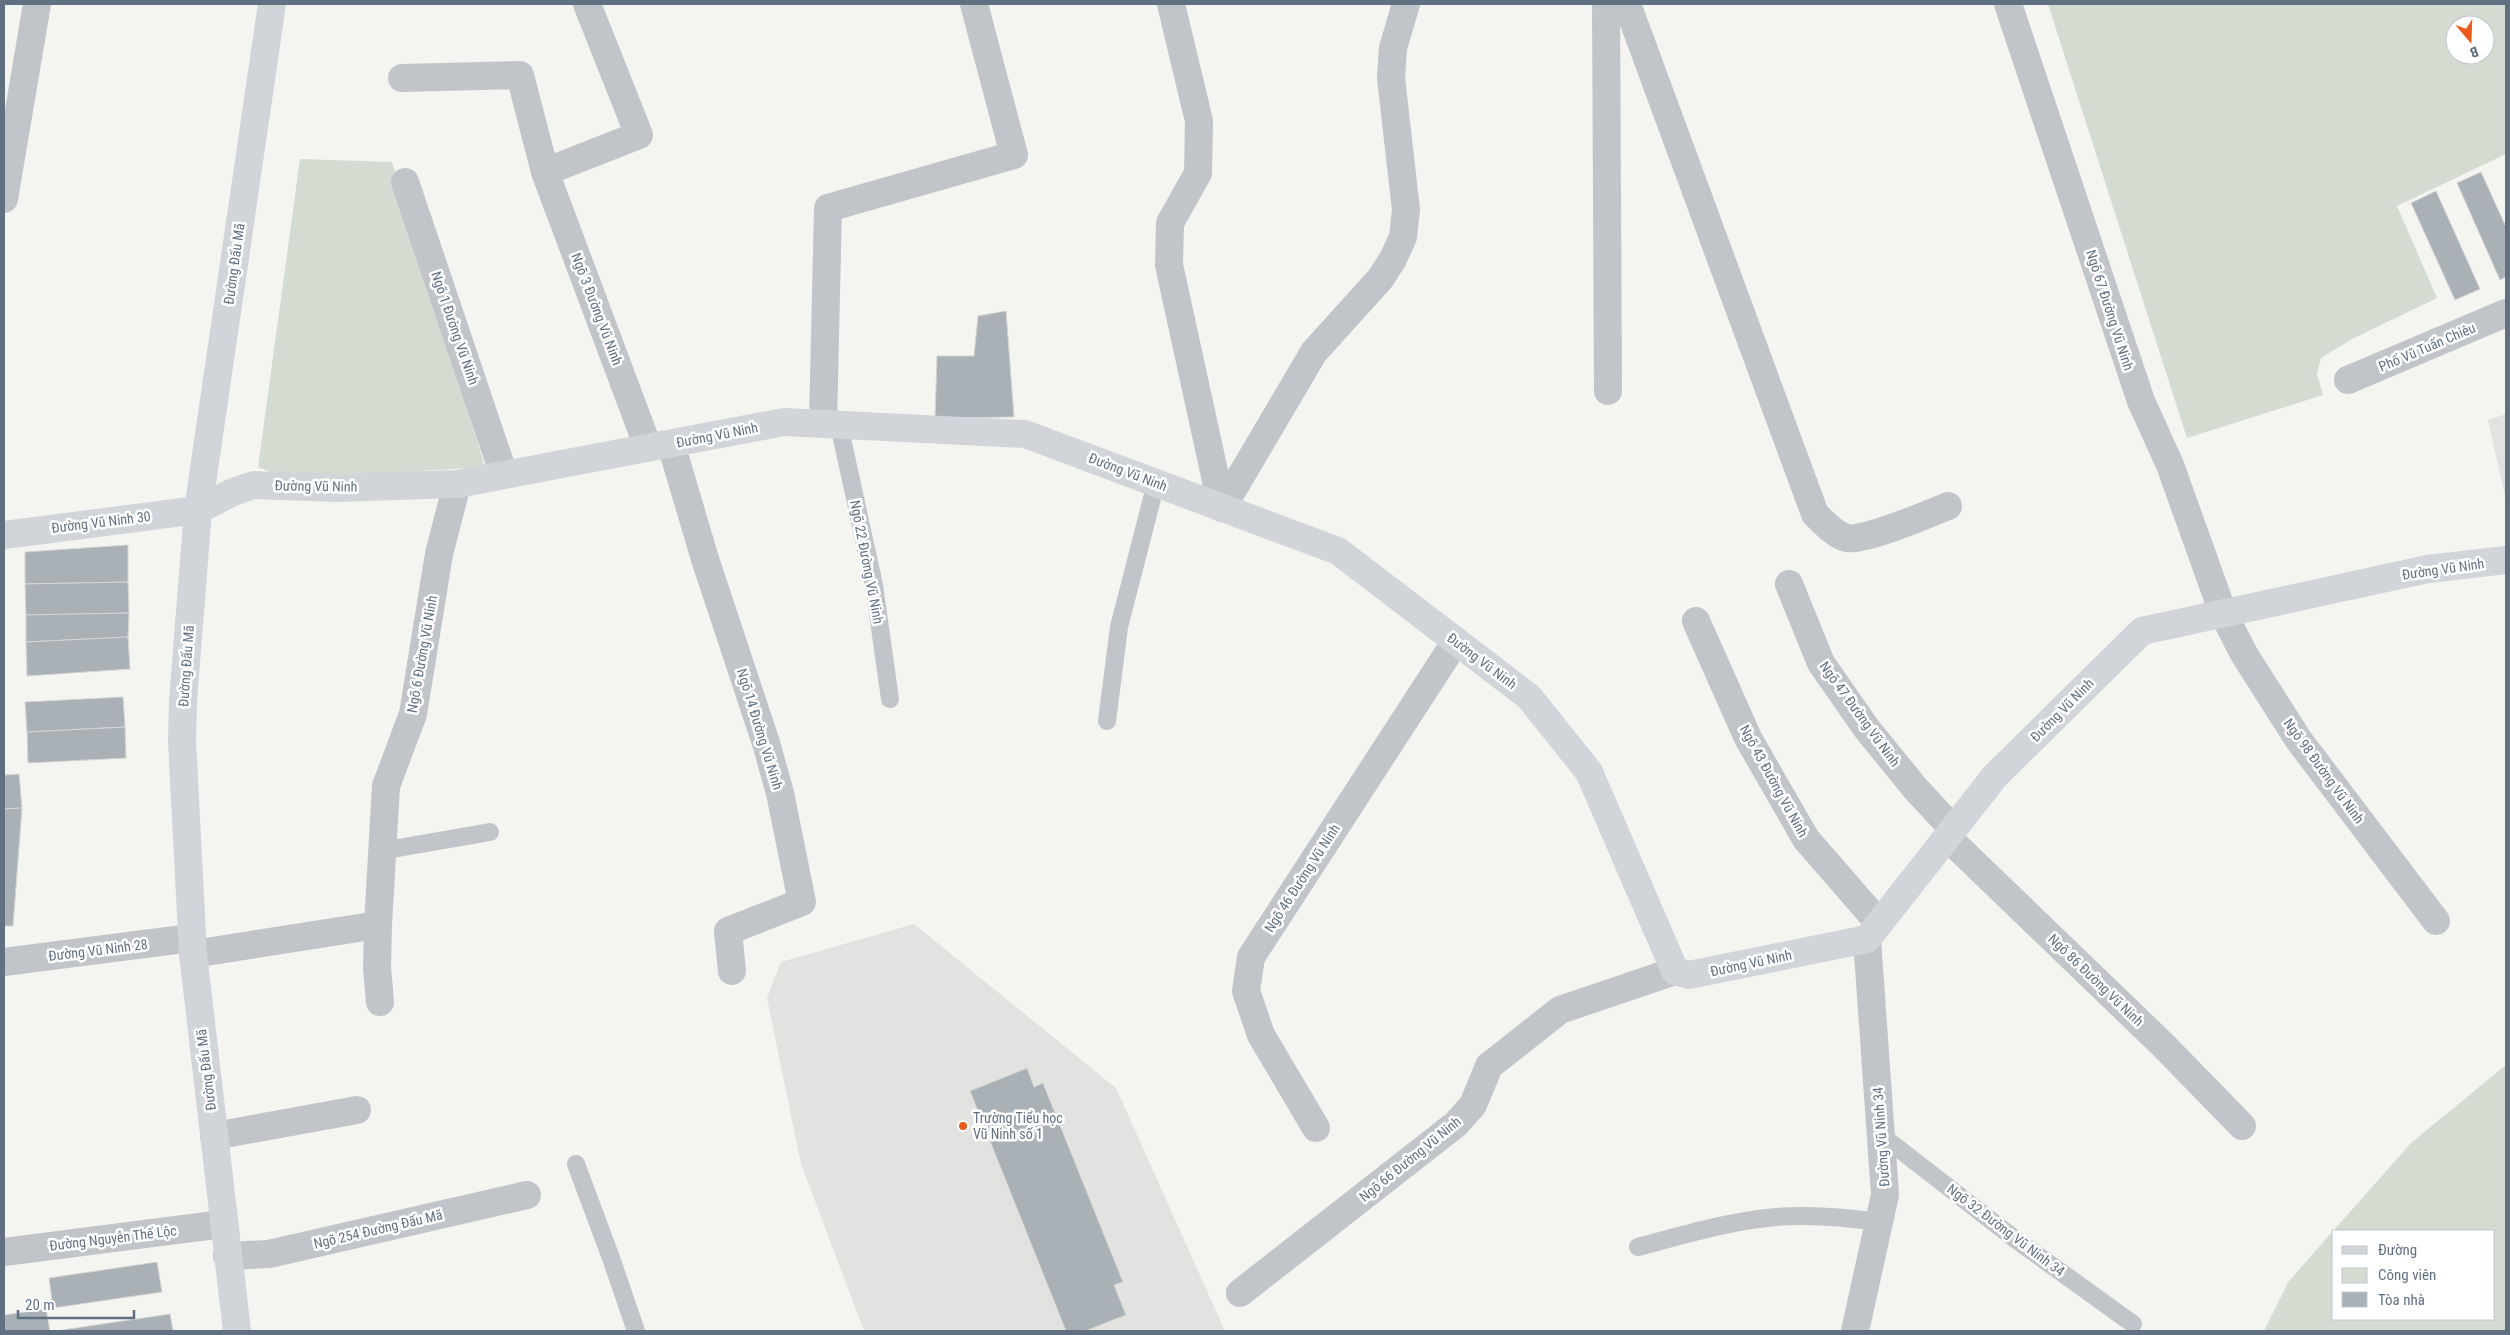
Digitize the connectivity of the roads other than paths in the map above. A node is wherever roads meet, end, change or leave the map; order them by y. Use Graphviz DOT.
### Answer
graph roads {
  1 [pos="37,4"];
  2 [pos="272,4"];
  3 [pos="587,4"];
  4 [pos="974,4"];
  5 [pos="1171,4"];
  6 [pos="1406,4"];
  7 [pos="1606,4"];
  8 [pos="1627,4"];
  9 [pos="2008,4"];
  10 [pos="402,78"];
  11 [pos="545,172"];
  12 [pos="5,181"];
  13 [pos="405,182"];
  14 [pos="2506,314"];
  15 [pos="2348,380"];
  16 [pos="1608,391"];
  17 [pos="831,424"];
  18 [pos="660,445"];
  19 [pos="504,475"];
  20 [pos="1156,483"];
  21 [pos="457,484"];
  22 [pos="1948,506"];
  23 [pos="1222,508"];
  24 [pos="198,510"];
  25 [pos="4,534"];
  26 [pos="2506,560"];
  27 [pos="1790,584"];
  28 [pos="2223,613"];
  29 [pos="1696,621"];
  30 [pos="1456,641"];
  31 [pos="890,700"];
  32 [pos="1107,722"];
  33 [pos="490,832"];
  34 [pos="1950,833"];
  35 [pos="380,852"];
  36 [pos="2436,921"];
  37 [pos="378,925"];
  38 [pos="1873,931"];
  39 [pos="192,946"];
  40 [pos="4,962"];
  41 [pos="732,971"];
  42 [pos="1675,971"];
  43 [pos="380,1002"];
  44 [pos="357,1110"];
  45 [pos="2242,1126"];
  46 [pos="1316,1128"];
  47 [pos="1880,1135"];
  48 [pos="214,1136"];
  49 [pos="576,1164"];
  50 [pos="527,1195"];
  51 [pos="1879,1222"];
  52 [pos="223,1224"];
  53 [pos="1638,1247"];
  54 [pos="4,1252"];
  55 [pos="228,1256"];
  56 [pos="1240,1293"];
  57 [pos="2133,1324"];
  58 [pos="237,1331"];
  59 [pos="636,1331"];
  60 [pos="1855,1331"];
  1 -- 12 [label="street"];
  2 -- 24 [label="street, Đường Đấu Mã"];
  3 -- 11 [label="street"];
  4 -- 17 [label="street"];
  5 -- 23 [label="street"];
  6 -- 23 [label="street"];
  7 -- 16 [label="street"];
  8 -- 22 [label="street"];
  9 -- 28 [label="street, Ngõ 67 Đường Vũ Ninh"];
  10 -- 11 [label="street, Ngõ 3 Đường Vũ Ninh"];
  11 -- 18 [label="street, Ngõ 3 Đường Vũ Ninh"];
  13 -- 19 [label="street, Ngõ 1 Đường Vũ Ninh"];
  14 -- 15 [label="street, Phố Vũ Tuấn Chiêu"];
  17 -- 18 [label="street, Đường Vũ Ninh"];
  17 -- 20 [label="street, Đường Vũ Ninh"];
  17 -- 31 [label="lane, Ngõ 22 Đường Vũ Ninh"];
  18 -- 19 [label="street, Đường Vũ Ninh"];
  18 -- 41 [label="street, Ngõ 14 Đường Vũ Ninh"];
  19 -- 21 [label="street, Đường Vũ Ninh"];
  20 -- 23 [label="street, Đường Vũ Ninh"];
  20 -- 32 [label="lane"];
  21 -- 24 [label="street, Đường Vũ Ninh"];
  21 -- 35 [label="street, Ngõ 6 Đường Vũ Ninh"];
  23 -- 30 [label="street, Đường Vũ Ninh"];
  24 -- 25 [label="street, Đường Vũ Ninh 30"];
  24 -- 39 [label="street, Đường Đấu Mã"];
  26 -- 28 [label="street, Đường Vũ Ninh"];
  27 -- 34 [label="street, Ngõ 47 Đường Vũ Ninh"];
  28 -- 34 [label="street, Đường Vũ Ninh"];
  28 -- 36 [label="street, Ngõ 98 Đường Vũ Ninh"];
  29 -- 38 [label="street, Ngõ 43 Đường Vũ Ninh"];
  30 -- 42 [label="street, Đường Vũ Ninh"];
  30 -- 46 [label="street, Ngõ 46 Đường Vũ Ninh"];
  33 -- 35 [label="lane"];
  34 -- 38 [label="street, Đường Vũ Ninh"];
  34 -- 45 [label="street, Ngõ 86 Đường Vũ Ninh"];
  35 -- 37 [label="street, Ngõ 6 Đường Vũ Ninh"];
  37 -- 39 [label="street, Đường Vũ Ninh 28"];
  37 -- 43 [label="street, Ngõ 6 Đường Vũ Ninh"];
  38 -- 42 [label="street, Đường Vũ Ninh"];
  38 -- 47 [label="street, Đường Vũ Ninh 34"];
  39 -- 40 [label="street, Đường Vũ Ninh 28"];
  39 -- 48 [label="street, Đường Đấu Mã"];
  42 -- 56 [label="street, Ngõ 66 Đường Vũ Ninh"];
  44 -- 48 [label="street"];
  47 -- 51 [label="street, Đường Vũ Ninh 34"];
  47 -- 57 [label="lane, Ngõ 32 Đường Vũ Ninh 34"];
  48 -- 52 [label="street, Đường Đấu Mã"];
  49 -- 59 [label="lane"];
  50 -- 55 [label="street, Ngõ 254 Đường Đấu Mã"];
  51 -- 53 [label="lane"];
  51 -- 60 [label="street, Đường Vũ Ninh 34"];
  52 -- 54 [label="street, Đường Nguyễn Thế Lộc"];
  52 -- 55 [label="street, Đường Đấu Mã"];
  55 -- 58 [label="street, Đường Đấu Mã"];
}
